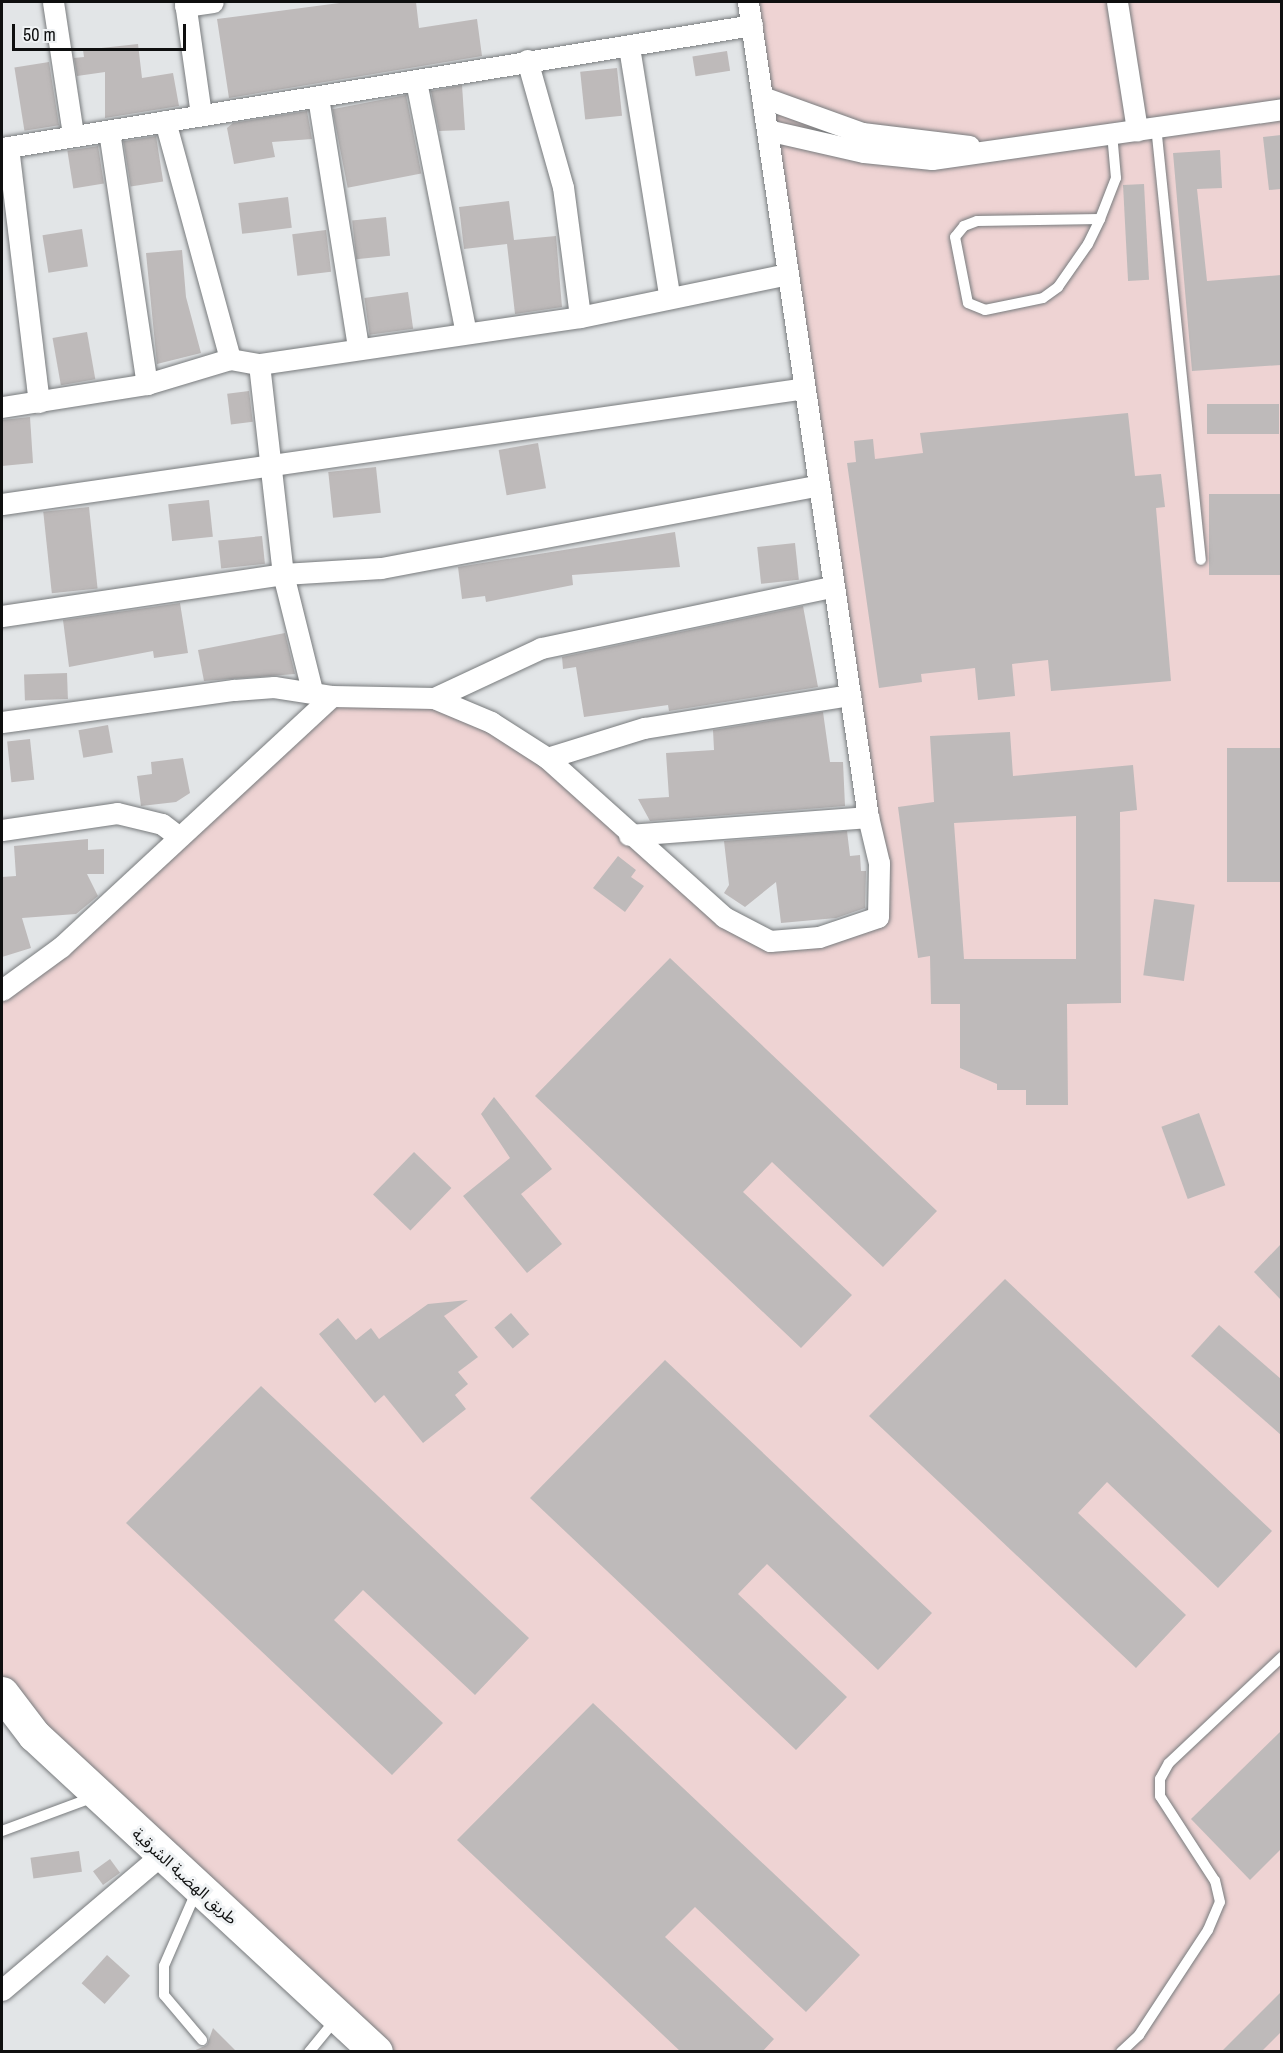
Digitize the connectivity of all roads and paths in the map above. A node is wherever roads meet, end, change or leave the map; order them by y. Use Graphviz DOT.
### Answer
graph roads {
  1 [pos="53,2"];
  2 [pos="213,2"];
  3 [pos="748,2"];
  4 [pos="1118,2"];
  5 [pos="185,4"];
  6 [pos="752,25"];
  7 [pos="629,47"];
  8 [pos="527,60"];
  9 [pos="416,81"];
  10 [pos="318,97"];
  11 [pos="762,97"];
  12 [pos="1281,109"];
  13 [pos="201,115"];
  14 [pos="165,121"];
  15 [pos="1147,128"];
  16 [pos="767,130"];
  17 [pos="109,131"];
  18 [pos="1112,133"];
  19 [pos="73,135"];
  20 [pos="5,148"];
  21 [pos="1002,149"];
  22 [pos="1100,219"];
  23 [pos="788,274"];
  24 [pos="669,295"];
  25 [pos="580,317"];
  26 [pos="465,330"];
  27 [pos="358,348"];
  28 [pos="230,359"];
  29 [pos="259,364"];
  30 [pos="147,384"];
  31 [pos="805,388"];
  32 [pos="39,402"];
  33 [pos="2,407"];
  34 [pos="272,468"];
  35 [pos="819,485"];
  36 [pos="2,504"];
  37 [pos="1201,560"];
  38 [pos="283,574"];
  39 [pos="834,586"];
  40 [pos="2,616"];
  41 [pos="312,690"];
  42 [pos="850,695"];
  43 [pos="332,696"];
  44 [pos="435,698"];
  45 [pos="2,722"];
  46 [pos="547,758"];
  47 [pos="868,817"];
  48 [pos="2,830"];
  49 [pos="629,835"];
  50 [pos="178,836"];
  51 [pos="2,990"];
  52 [pos="1281,1657"];
  53 [pos="2,1693"];
  54 [pos="97,1796"];
  55 [pos="2,1831"];
  56 [pos="161,1855"];
  57 [pos="198,1888"];
  58 [pos="4,1991"];
  59 [pos="339,2017"];
  60 [pos="202,2040"];
  61 [pos="309,2052"];
  62 [pos="376,2052"];
  63 [pos="1121,2052"];
  1 -- 19 [label="street"];
  2 -- 5 [label="street"];
  3 -- 6 [label="street"];
  4 -- 15 [label="street"];
  5 -- 13 [label="street"];
  6 -- 7 [label="street"];
  6 -- 11 [label="street"];
  7 -- 8 [label="street"];
  7 -- 24 [label="street"];
  8 -- 9 [label="street"];
  8 -- 25 [label="street"];
  9 -- 10 [label="street"];
  9 -- 26 [label="street"];
  10 -- 13 [label="street"];
  10 -- 27 [label="street"];
  11 -- 16 [label="street"];
  11 -- 21 [label="street"];
  12 -- 15 [label="street"];
  13 -- 14 [label="street"];
  14 -- 17 [label="street"];
  14 -- 28 [label="street"];
  15 -- 18 [label="street"];
  15 -- 37 [label="lane"];
  16 -- 21 [label="street"];
  16 -- 23 [label="street"];
  17 -- 19 [label="street"];
  17 -- 30 [label="street"];
  18 -- 21 [label="street"];
  18 -- 22 [label="lane"];
  19 -- 20 [label="street"];
  20 -- 32 [label="street"];
  22 -- 22 [label="lane"];
  23 -- 24 [label="street"];
  23 -- 31 [label="street"];
  24 -- 25 [label="street"];
  25 -- 26 [label="street"];
  26 -- 27 [label="street"];
  27 -- 29 [label="street"];
  28 -- 29 [label="street"];
  28 -- 30 [label="street"];
  29 -- 34 [label="street"];
  30 -- 32 [label="street"];
  31 -- 34 [label="street"];
  31 -- 35 [label="street"];
  32 -- 33 [label="street"];
  34 -- 36 [label="street"];
  34 -- 38 [label="street"];
  35 -- 38 [label="street"];
  35 -- 39 [label="street"];
  38 -- 40 [label="street"];
  38 -- 41 [label="street"];
  39 -- 42 [label="street"];
  39 -- 44 [label="street"];
  41 -- 43 [label="street"];
  41 -- 45 [label="street"];
  42 -- 46 [label="street"];
  42 -- 47 [label="street"];
  43 -- 44 [label="street"];
  43 -- 50 [label="street"];
  44 -- 46 [label="street"];
  46 -- 49 [label="street"];
  47 -- 49 [label="street"];
  47 -- 49 [label="street"];
  48 -- 50 [label="street"];
  50 -- 51 [label="street"];
  52 -- 63 [label="lane"];
  53 -- 54 [label="main road, طريق الهضبة الشرقية"];
  54 -- 55 [label="lane"];
  54 -- 56 [label="main road, طريق الهضبة الشرقية"];
  56 -- 57 [label="main road, طريق الهضبة الشرقية"];
  56 -- 58 [label="street"];
  57 -- 59 [label="main road, طريق الهضبة الشرقية"];
  57 -- 60 [label="lane"];
  59 -- 61 [label="lane"];
  59 -- 62 [label="main road, طريق الهضبة الشرقية"];
}
